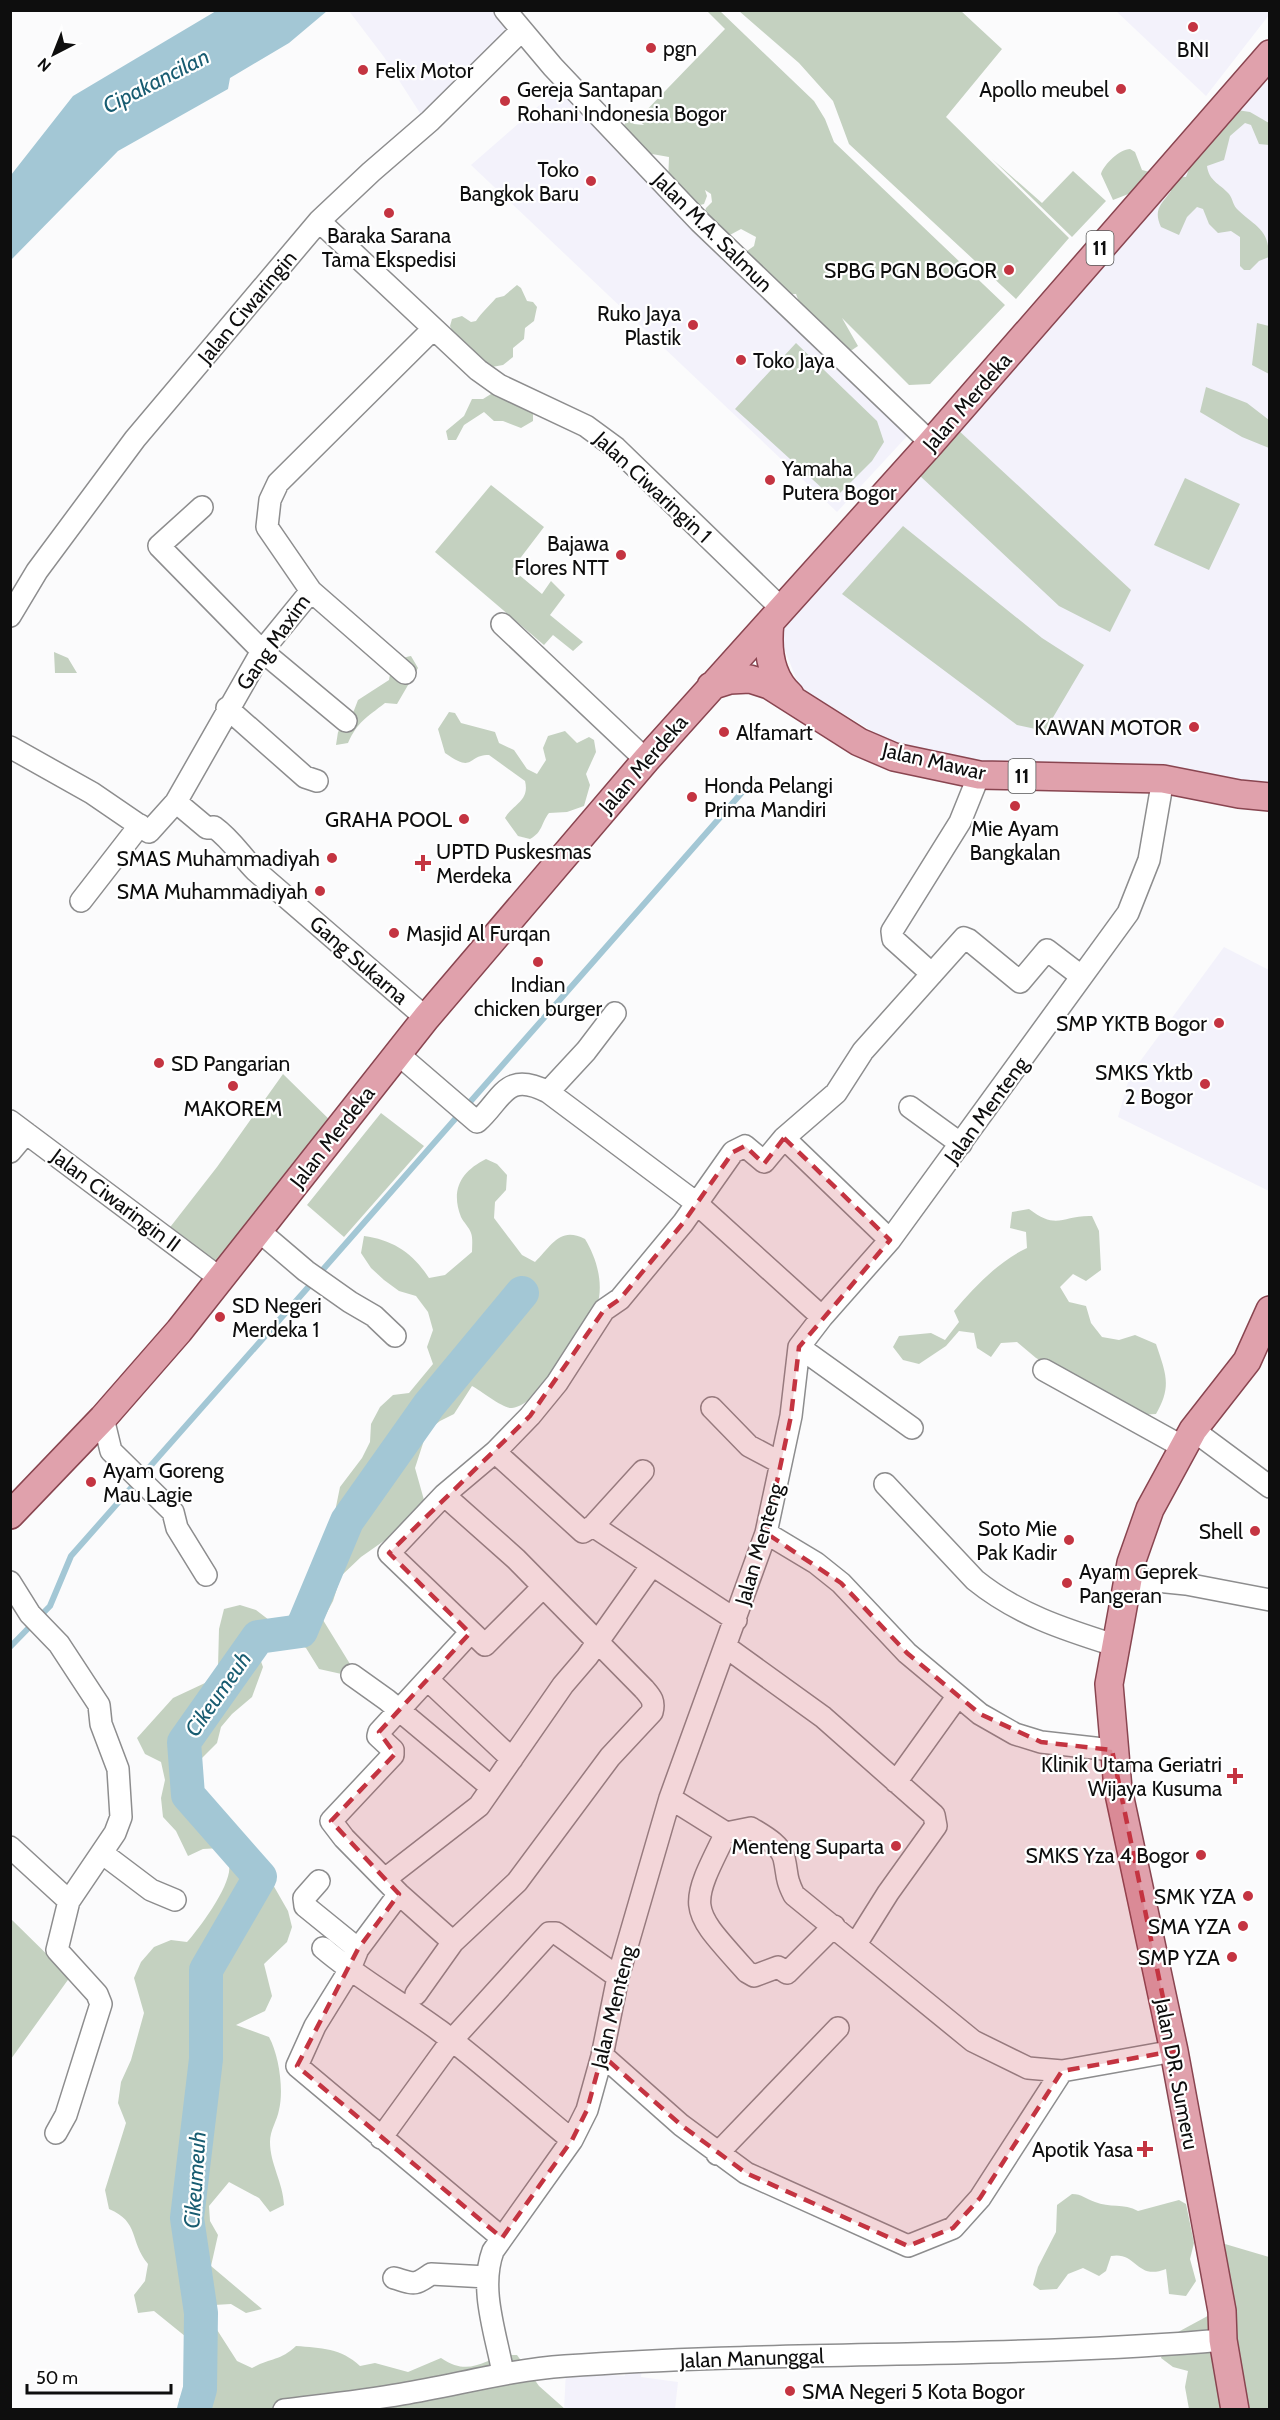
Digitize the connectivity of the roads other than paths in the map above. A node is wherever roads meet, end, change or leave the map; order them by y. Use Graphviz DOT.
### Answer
graph roads {
  1 [pos="505,10"];
  2 [pos="521,31"];
  3 [pos="1269,54"];
  4 [pos="319,221"];
  5 [pos="433,330"];
  6 [pos="931,443"];
  7 [pos="202,507"];
  8 [pos="311,591"];
  9 [pos="13,605"];
  10 [pos="776,616"];
  11 [pos="502,624"];
  12 [pos="262,651"];
  13 [pos="405,673"];
  14 [pos="711,686"];
  15 [pos="802,706"];
  16 [pos="228,708"];
  17 [pos="346,722"];
  18 [pos="10,747"];
  19 [pos="645,760"];
  20 [pos="979,775"];
  21 [pos="1163,779"];
  22 [pos="317,781"];
  23 [pos="1265,798"];
  24 [pos="176,802"];
  25 [pos="140,825"];
  26 [pos="81,901"];
  27 [pos="932,974"];
  28 [pos="1082,976"];
  29 [pos="615,1013"];
  30 [pos="426,1018"];
  31 [pos="398,1054"];
  32 [pos="548,1092"];
  33 [pos="910,1107"];
  34 [pos="18,1127"];
  35 [pos="784,1138"];
  36 [pos="962,1144"];
  37 [pos="10,1152"];
  38 [pos="695,1202"];
  39 [pos="259,1231"];
  40 [pos="890,1240"];
  41 [pos="221,1279"];
  42 [pos="1269,1310"];
  43 [pos="822,1317"];
  44 [pos="395,1336"];
  45 [pos="799,1347"];
  46 [pos="1044,1370"];
  47 [pos="712,1408"];
  48 [pos="103,1418"];
  49 [pos="912,1428"];
  50 [pos="1188,1438"];
  51 [pos="495,1452"];
  52 [pos="781,1463"];
  53 [pos="643,1471"];
  54 [pos="885,1484"];
  55 [pos="1269,1487"];
  56 [pos="444,1495"];
  57 [pos="10,1515"];
  58 [pos="593,1526"];
  59 [pos="766,1533"];
  60 [pos="652,1566"];
  61 [pos="206,1575"];
  62 [pos="1127,1578"];
  63 [pos="10,1582"];
  64 [pos="543,1587"];
  65 [pos="1269,1600"];
  66 [pos="736,1620"];
  67 [pos="470,1633"];
  68 [pos="597,1643"];
  69 [pos="1114,1645"];
  70 [pos="726,1647"];
  71 [pos="352,1675"];
  72 [pos="428,1680"];
  73 [pos="957,1697"];
  74 [pos="400,1711"];
  75 [pos="1113,1750"];
  76 [pos="512,1759"];
  77 [pos="896,1782"];
  78 [pos="492,1787"];
  79 [pos="670,1798"];
  80 [pos="726,1833"];
  81 [pos="10,1847"];
  82 [pos="102,1853"];
  83 [pos="319,1881"];
  84 [pos="392,1886"];
  85 [pos="175,1900"];
  86 [pos="69,1901"];
  87 [pos="834,1926"];
  88 [pos="453,1942"];
  89 [pos="856,1944"];
  90 [pos="323,1948"];
  91 [pos="358,1949"];
  92 [pos="350,1971"];
  93 [pos="618,1977"];
  94 [pos="416,1994"];
  95 [pos="838,2028"];
  96 [pos="452,2040"];
  97 [pos="1174,2051"];
  98 [pos="602,2055"];
  99 [pos="1062,2071"];
  100 [pos="56,2133"];
  101 [pos="381,2138"];
  102 [pos="572,2140"];
  103 [pos="717,2154"];
  104 [pos="502,2238"];
  105 [pos="487,2277"];
  106 [pos="394,2278"];
  107 [pos="1223,2340"];
  108 [pos="503,2373"];
  109 [pos="284,2409"];
  110 [pos="1235,2409"];
  1 -- 2 [label="street, Jalan M.A. Salmun"];
  2 -- 4 [label="street, Jalan Ciwaringin"];
  2 -- 6 [label="street, Jalan M.A. Salmun"];
  3 -- 6 [label="main road, Jalan Merdeka / 11"];
  4 -- 5 [label="street, Jalan Ciwaringin 1"];
  4 -- 9 [label="street, Jalan Ciwaringin"];
  5 -- 8 [label="street, Gang Maxim"];
  5 -- 10 [label="street, Jalan Ciwaringin 1"];
  6 -- 10 [label="main road, Jalan Merdeka / 11"];
  7 -- 12 [label="street"];
  8 -- 12 [label="street, Gang Maxim"];
  8 -- 13 [label="street"];
  10 -- 14 [label="main road, Jalan Merdeka"];
  10 -- 15 [label="main road, 11"];
  11 -- 19 [label="street"];
  12 -- 16 [label="street, Gang Maxim"];
  12 -- 17 [label="street"];
  14 -- 15 [label="main road"];
  14 -- 19 [label="main road, Jalan Merdeka"];
  15 -- 20 [label="main road, Jalan Mawar / 11"];
  16 -- 22 [label="street"];
  16 -- 24 [label="street, Gang Maxim"];
  18 -- 25 [label="street"];
  19 -- 30 [label="main road, Jalan Merdeka"];
  20 -- 21 [label="main road, Jalan Mawar / 11"];
  20 -- 27 [label="street"];
  21 -- 23 [label="main road, Jalan Mawar / 11"];
  21 -- 28 [label="street, Jalan Menteng"];
  24 -- 25 [label="street"];
  24 -- 30 [label="street, Gang Sukarna"];
  25 -- 26 [label="street"];
  27 -- 28 [label="street"];
  27 -- 35 [label="street"];
  28 -- 36 [label="street, Jalan Menteng"];
  29 -- 32 [label="street"];
  30 -- 31 [label="main road, Jalan Merdeka"];
  31 -- 32 [label="street"];
  31 -- 39 [label="main road, Jalan Merdeka"];
  32 -- 38 [label="street"];
  33 -- 36 [label="street"];
  34 -- 37 [label="street"];
  34 -- 41 [label="street, Jalan Ciwaringin II"];
  35 -- 38 [label="street"];
  35 -- 40 [label="street"];
  36 -- 40 [label="street, Jalan Menteng"];
  38 -- 43 [label="street"];
  38 -- 51 [label="street"];
  39 -- 41 [label="main road, Jalan Merdeka"];
  39 -- 44 [label="street"];
  40 -- 43 [label="street, Jalan Menteng"];
  41 -- 48 [label="main road, Jalan Merdeka"];
  42 -- 50 [label="main road, Jalan DR. Sumeru"];
  43 -- 45 [label="street, Jalan Menteng"];
  45 -- 49 [label="street"];
  45 -- 52 [label="street, Jalan Menteng"];
  46 -- 50 [label="street"];
  47 -- 52 [label="street"];
  48 -- 57 [label="main road, Jalan Merdeka"];
  48 -- 61 [label="street"];
  50 -- 55 [label="street"];
  50 -- 62 [label="main road, Jalan DR. Sumeru"];
  51 -- 56 [label="street"];
  51 -- 58 [label="street"];
  52 -- 59 [label="street, Jalan Menteng"];
  53 -- 58 [label="street"];
  54 -- 69 [label="street"];
  56 -- 64 [label="street"];
  56 -- 67 [label="street"];
  58 -- 60 [label="street"];
  59 -- 66 [label="street, Jalan Menteng"];
  59 -- 73 [label="street"];
  60 -- 66 [label="street"];
  60 -- 68 [label="street"];
  62 -- 65 [label="street"];
  62 -- 69 [label="main road, Jalan DR. Sumeru"];
  63 -- 82 [label="street"];
  64 -- 67 [label="street"];
  64 -- 68 [label="street"];
  66 -- 70 [label="street, Jalan Menteng"];
  67 -- 72 [label="street"];
  68 -- 76 [label="street"];
  68 -- 88 [label="street"];
  69 -- 75 [label="main road, Jalan DR. Sumeru"];
  70 -- 77 [label="street"];
  70 -- 79 [label="street, Jalan Menteng"];
  71 -- 74 [label="street"];
  72 -- 74 [label="street"];
  72 -- 76 [label="street"];
  73 -- 75 [label="street"];
  73 -- 77 [label="street"];
  74 -- 78 [label="street"];
  74 -- 84 [label="street"];
  75 -- 97 [label="main road, Jalan DR. Sumeru"];
  76 -- 78 [label="street"];
  77 -- 89 [label="street"];
  78 -- 84 [label="street"];
  79 -- 80 [label="street"];
  79 -- 93 [label="street, Jalan Menteng"];
  80 -- 87 [label="street"];
  80 -- 87 [label="street"];
  81 -- 86 [label="street"];
  82 -- 85 [label="street"];
  82 -- 86 [label="street"];
  83 -- 91 [label="street"];
  84 -- 88 [label="street"];
  84 -- 91 [label="street"];
  86 -- 100 [label="street"];
  87 -- 89 [label="street"];
  88 -- 94 [label="street"];
  89 -- 99 [label="street"];
  90 -- 92 [label="street"];
  91 -- 92 [label="street"];
  92 -- 96 [label="street"];
  92 -- 101 [label="street"];
  93 -- 96 [label="street"];
  93 -- 98 [label="street, Jalan Menteng"];
  95 -- 103 [label="street"];
  96 -- 101 [label="street"];
  96 -- 102 [label="street"];
  97 -- 99 [label="street"];
  97 -- 107 [label="main road, Jalan DR. Sumeru"];
  98 -- 102 [label="street, Jalan Menteng"];
  98 -- 103 [label="street"];
  99 -- 103 [label="street"];
  101 -- 104 [label="street"];
  102 -- 104 [label="street, Jalan Menteng"];
  104 -- 105 [label="street, Jalan Menteng"];
  105 -- 106 [label="street"];
  105 -- 108 [label="street, Jalan Menteng"];
  107 -- 108 [label="street, Jalan Manunggal"];
  107 -- 110 [label="main road"];
  108 -- 109 [label="street, Jalan Manunggal"];
}
